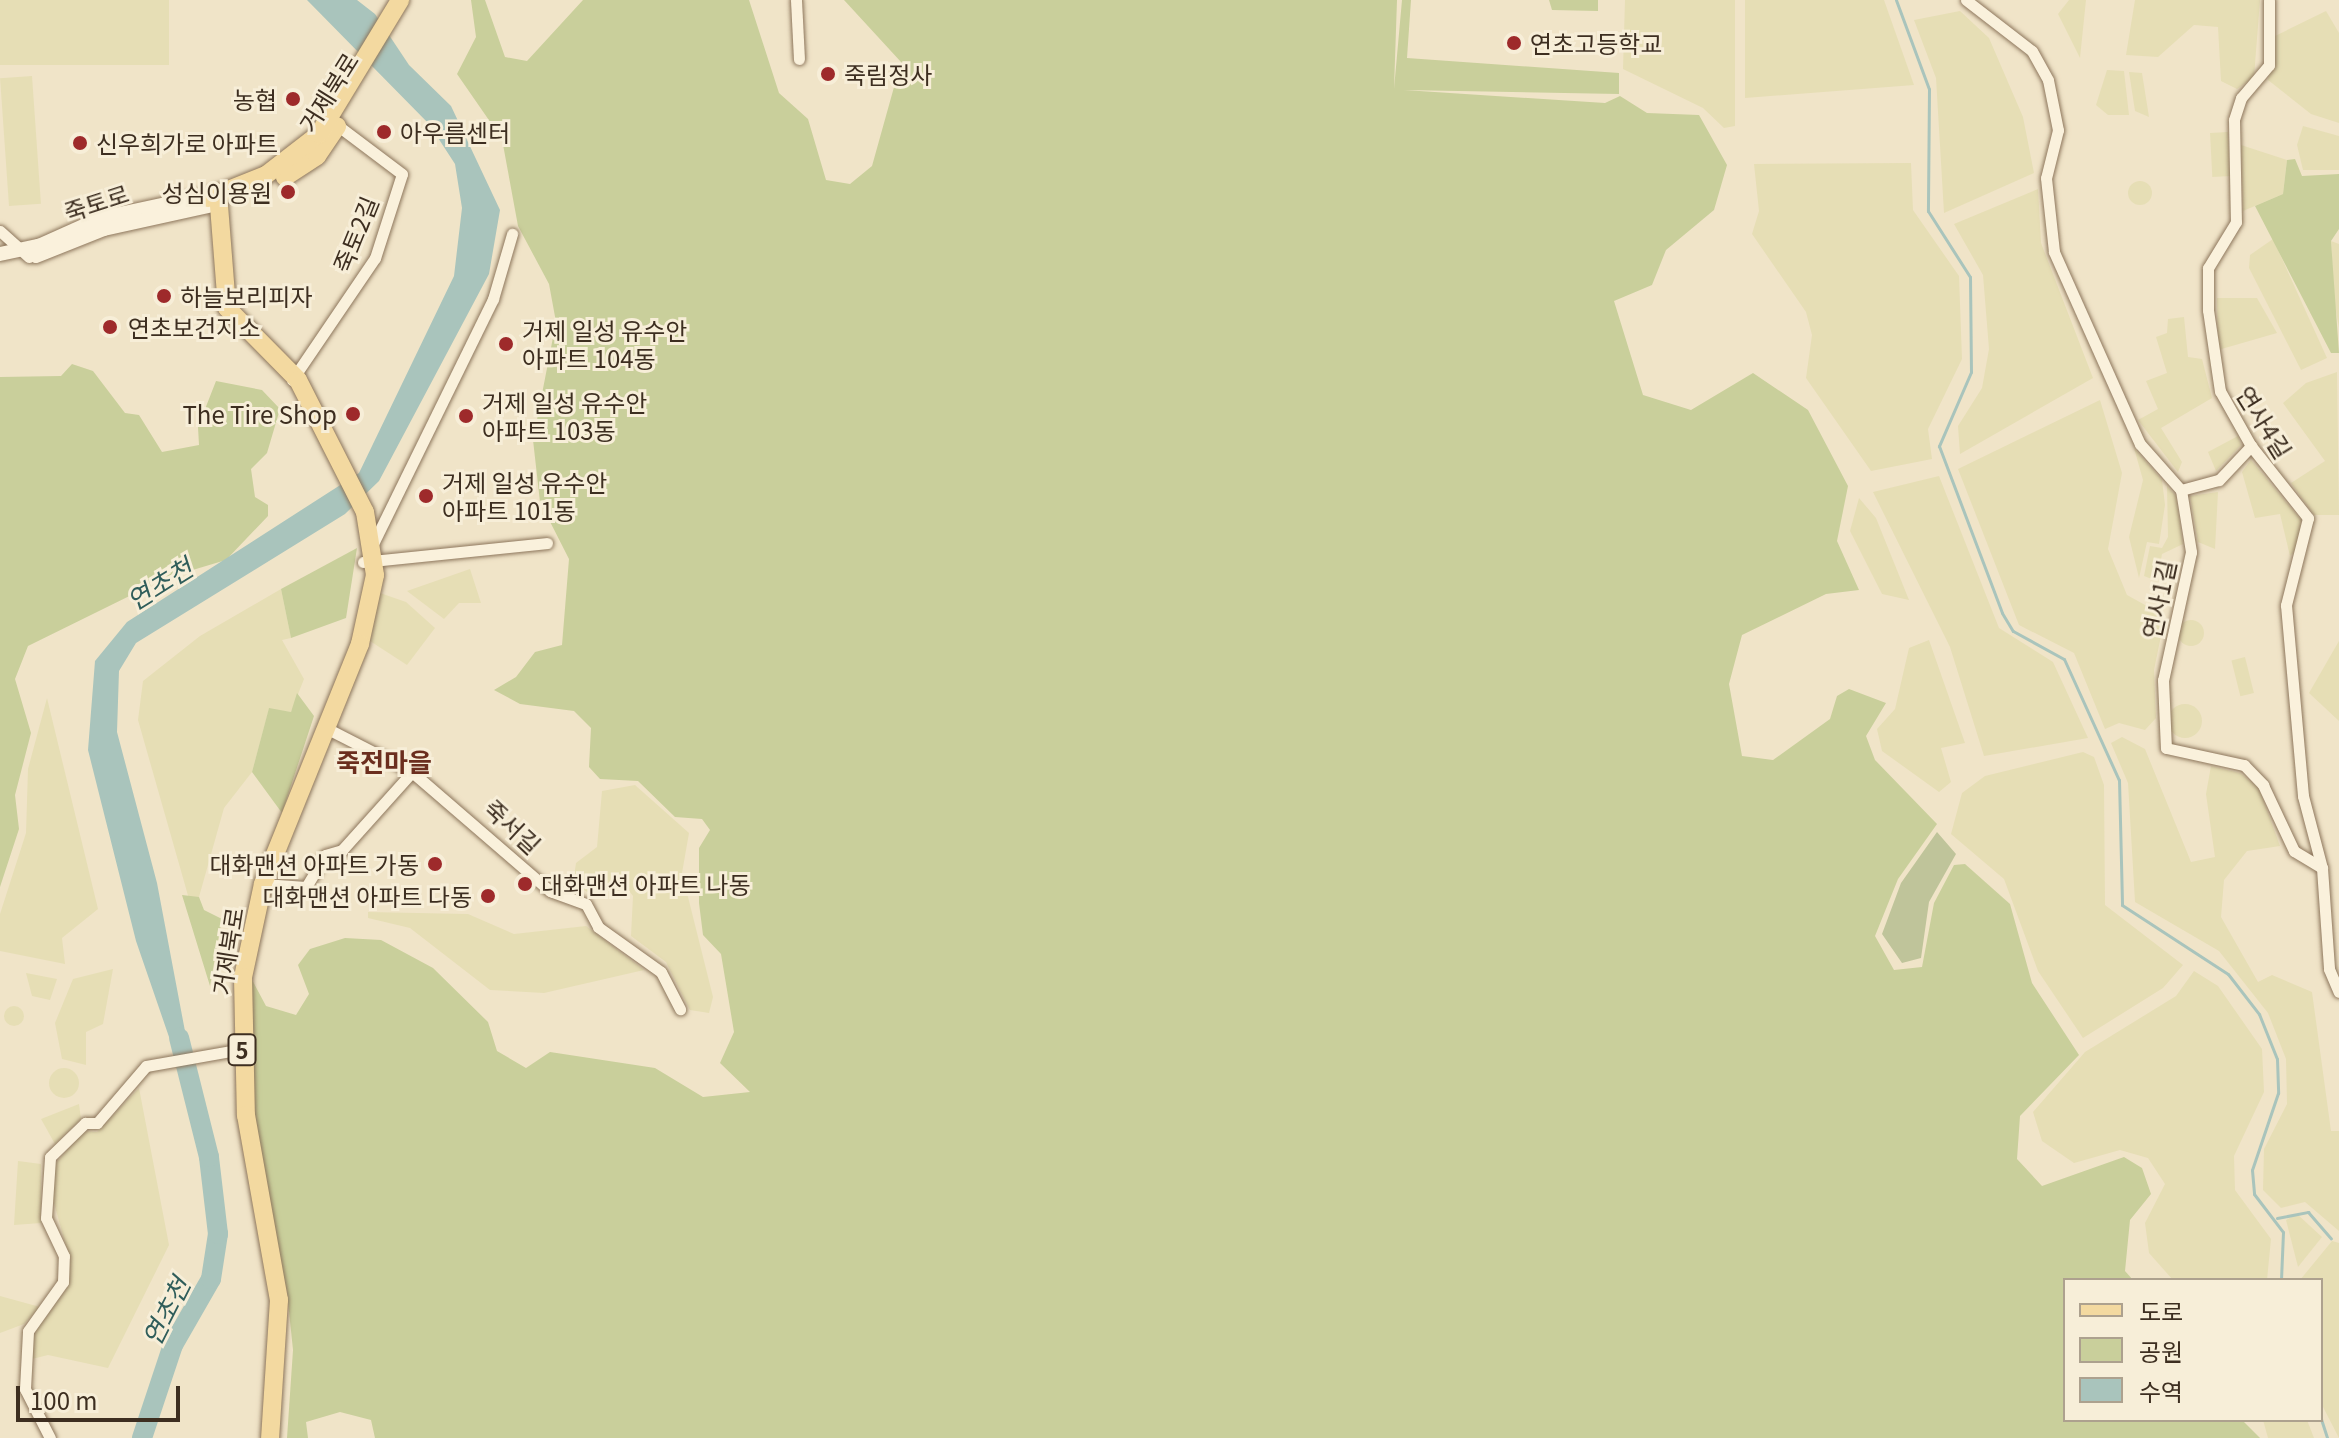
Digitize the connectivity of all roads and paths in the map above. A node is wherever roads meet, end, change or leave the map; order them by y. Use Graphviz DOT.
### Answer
graph roads {
  1 [pos="413,0"];
  2 [pos="796,0"];
  3 [pos="1966,0"];
  4 [pos="2269,0"];
  5 [pos="398,10"];
  6 [pos="799,59"];
  7 [pos="334,122"];
  8 [pos="213,199"];
  9 [pos="0,231"];
  10 [pos="512,234"];
  11 [pos="27,253"];
  12 [pos="0,254"];
  13 [pos="0,262"];
  14 [pos="293,379"];
  15 [pos="2251,446"];
  16 [pos="2181,490"];
  17 [pos="547,546"];
  18 [pos="368,553"];
  19 [pos="326,728"];
  20 [pos="412,772"];
  21 [pos="2322,868"];
  22 [pos="263,884"];
  23 [pos="2339,992"];
  24 [pos="680,1009"];
  25 [pos="242,1049"];
  26 [pos="50,1438"];
  27 [pos="270,1438"];
  1 -- 5 [label="main road, 거제북로"];
  2 -- 6 [label="street"];
  3 -- 16 [label="street"];
  4 -- 15 [label="street, 연사4길"];
  5 -- 7 [label="main road, 거제북로"];
  7 -- 8 [label="main road, 거제북로"];
  7 -- 14 [label="street, 죽토2길"];
  8 -- 11 [label="street, 죽토로"];
  8 -- 14 [label="main road"];
  9 -- 11 [label="street"];
  10 -- 18 [label="street"];
  11 -- 12 [label="street, 죽토로"];
  11 -- 13 [label="street, 죽토로"];
  14 -- 18 [label="main road"];
  15 -- 16 [label="street"];
  15 -- 21 [label="street, 연사4길"];
  16 -- 21 [label="street, 연사1길"];
  17 -- 18 [label="street"];
  18 -- 19 [label="main road, 거제북로 / 5"];
  19 -- 20 [label="street, 죽서길"];
  19 -- 22 [label="main road, 거제북로 / 5"];
  20 -- 22 [label="street"];
  20 -- 24 [label="street, 죽서길"];
  21 -- 23 [label="street"];
  22 -- 25 [label="main road, 거제북로 / 5"];
  25 -- 26 [label="street"];
  25 -- 27 [label="main road, 거제북로 / 5"];
}
